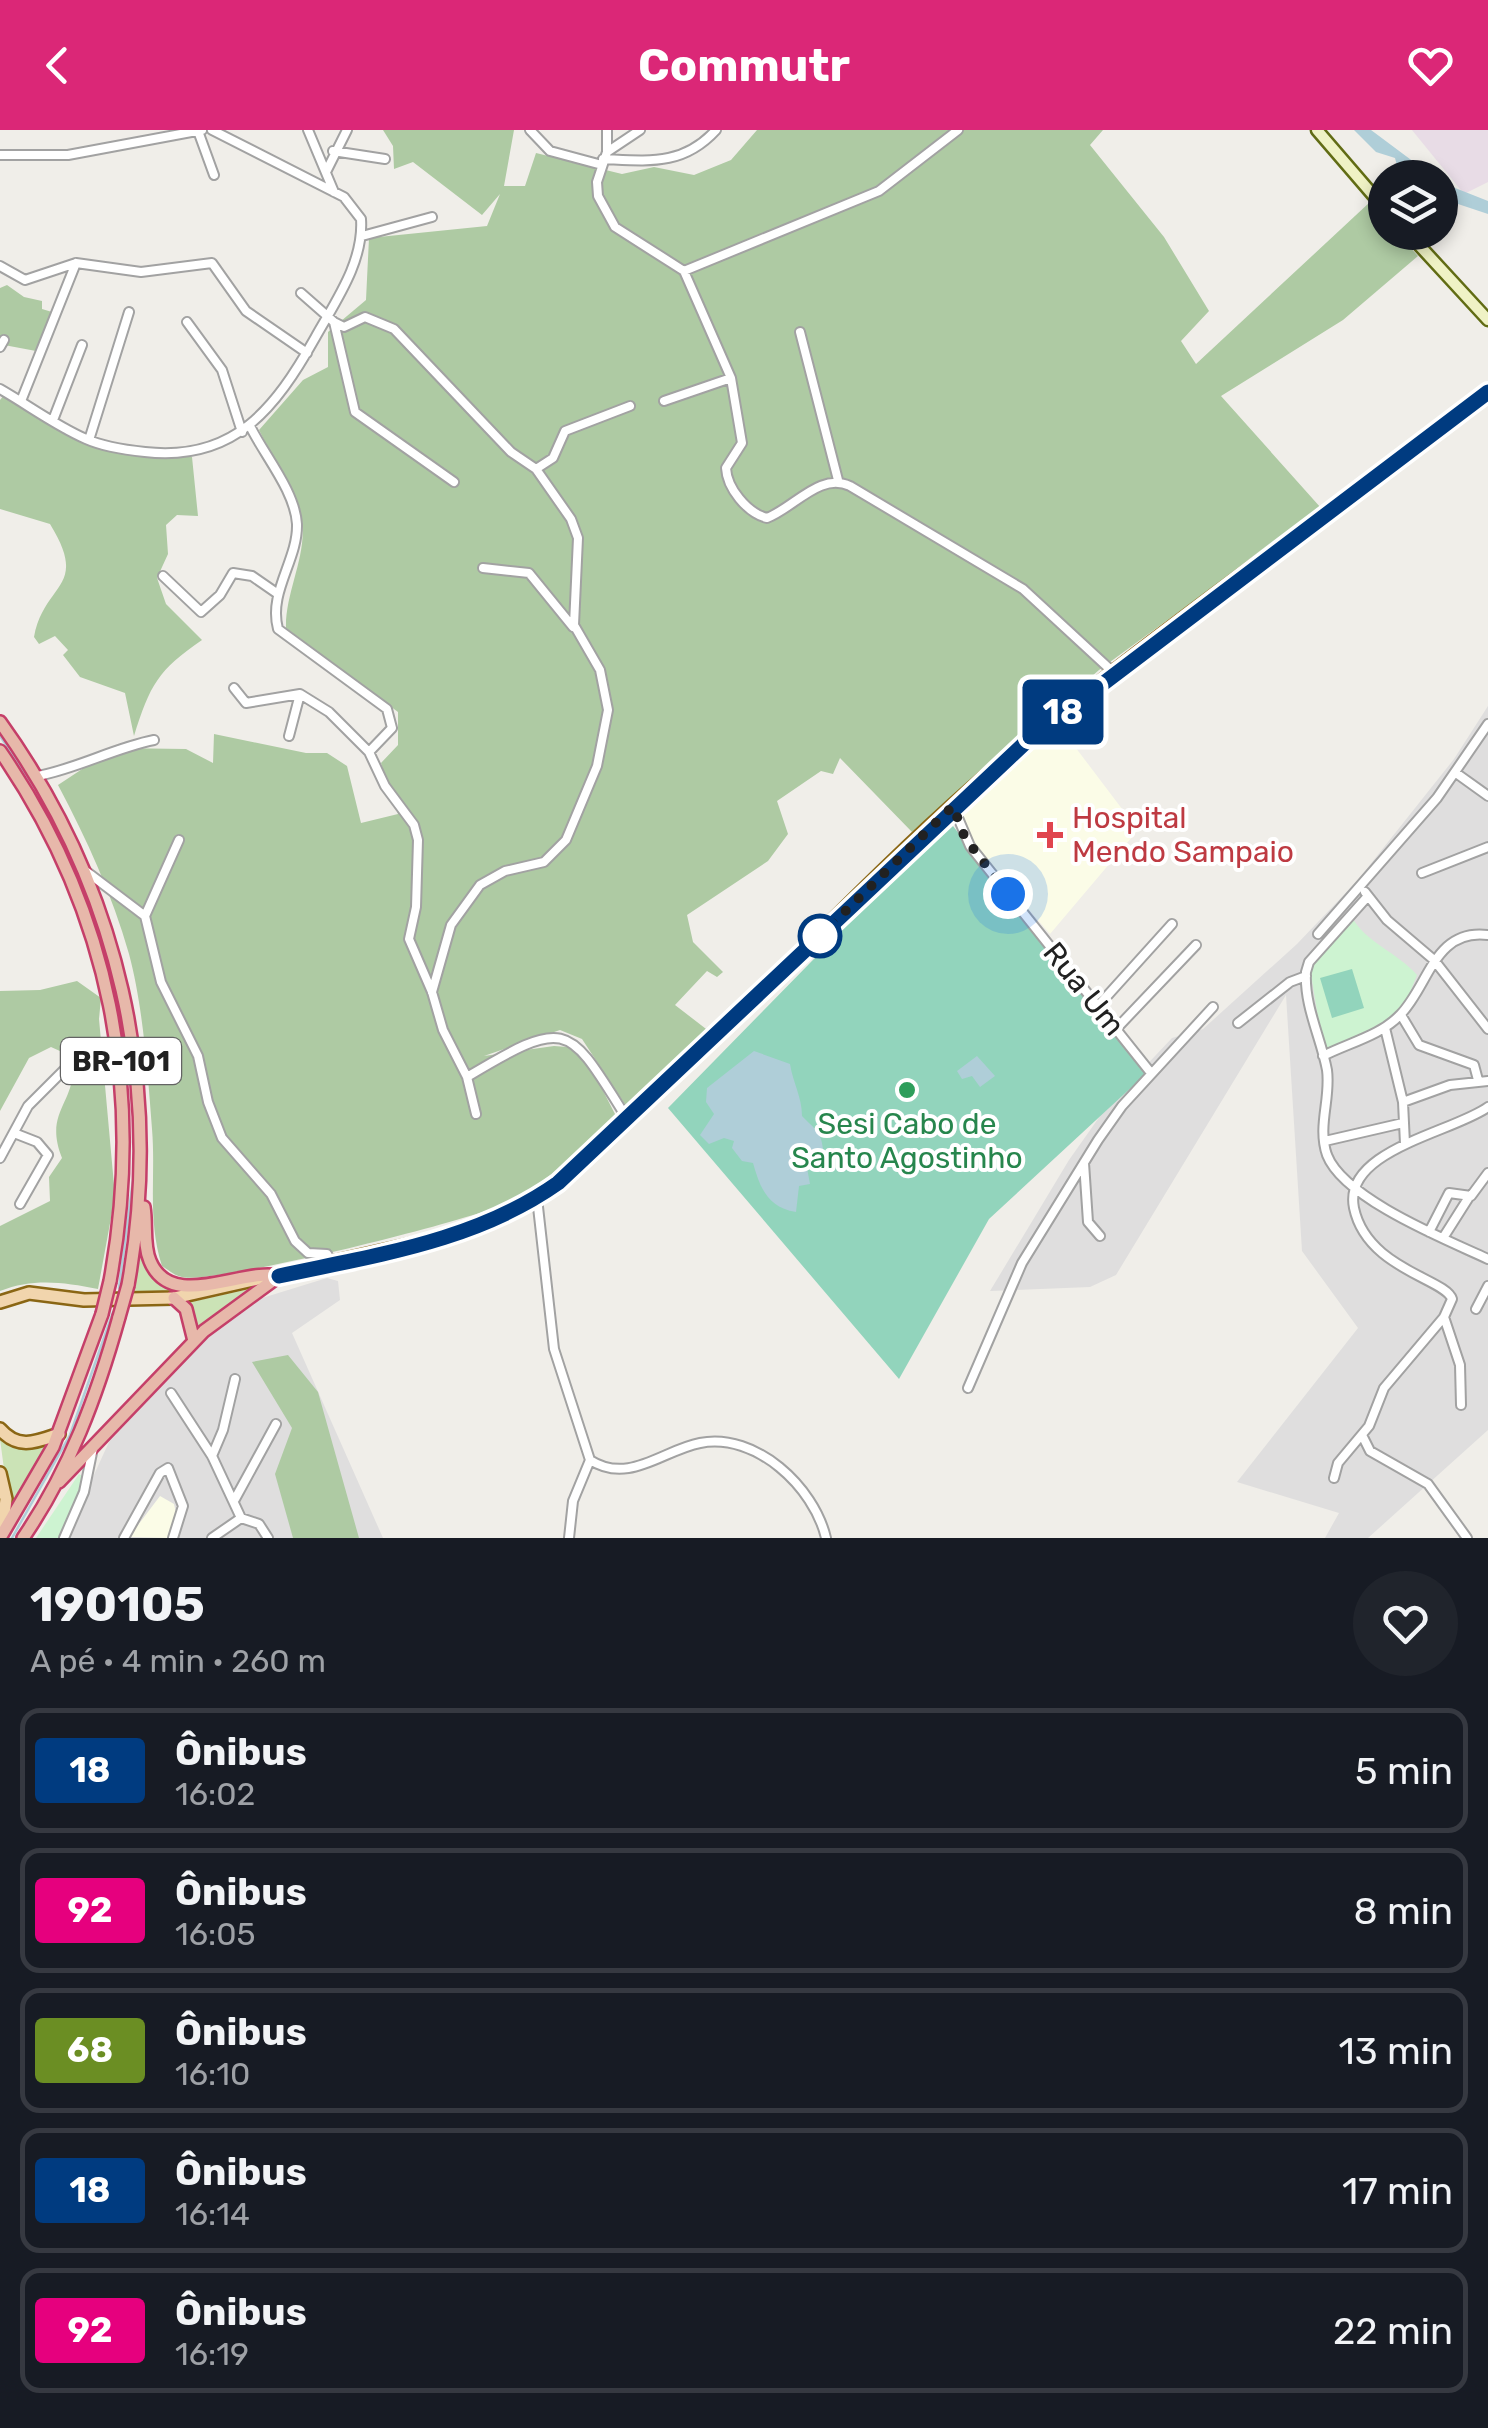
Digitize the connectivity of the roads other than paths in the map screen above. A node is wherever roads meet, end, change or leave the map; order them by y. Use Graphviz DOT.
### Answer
graph roads {
  1 [pos="200,130"];
  2 [pos="212,130"];
  3 [pos="308,130"];
  4 [pos="347,130"];
  5 [pos="530,130"];
  6 [pos="607,130"];
  7 [pos="640,130"];
  8 [pos="716,130"];
  9 [pos="958,130"];
  10 [pos="1317,130"];
  11 [pos="333,151"];
  12 [pos="0,156"];
  13 [pos="604,158"];
  14 [pos="385,159"];
  15 [pos="327,170"];
  16 [pos="214,175"];
  17 [pos="1368,189"];
  18 [pos="334,192"];
  19 [pos="432,217"];
  20 [pos="362,236"];
  21 [pos="1423,250"];
  22 [pos="76,262"];
  23 [pos="0,266"];
  24 [pos="684,271"];
  25 [pos="302,293"];
  26 [pos="128,312"];
  27 [pos="331,318"];
  28 [pos="1488,320"];
  29 [pos="187,322"];
  30 [pos="800,332"];
  31 [pos="82,346"];
  32 [pos="306,353"];
  33 [pos="731,378"];
  34 [pos="0,389"];
  35 [pos="1488,392"];
  36 [pos="21,401"];
  37 [pos="664,401"];
  38 [pos="630,406"];
  39 [pos="53,420"];
  40 [pos="246,429"];
  41 [pos="89,440"];
  42 [pos="536,469"];
  43 [pos="838,480"];
  44 [pos="454,482"];
  45 [pos="484,568"];
  46 [pos="163,576"];
  47 [pos="278,594"];
  48 [pos="576,630"];
  49 [pos="1112,672"];
  50 [pos="234,688"];
  51 [pos="300,694"];
  52 [pos="0,722"];
  53 [pos="1486,731"];
  54 [pos="290,736"];
  55 [pos="154,740"];
  56 [pos="0,751"];
  57 [pos="369,752"];
  58 [pos="1456,773"];
  59 [pos="38,776"];
  60 [pos="1488,796"];
  61 [pos="953,806"];
  62 [pos="179,840"];
  63 [pos="1488,847"];
  64 [pos="86,872"];
  65 [pos="1422,874"];
  66 [pos="1365,892"];
  67 [pos="145,916"];
  68 [pos="1172,924"];
  69 [pos="1318,934"];
  70 [pos="1488,935"];
  71 [pos="1196,945"];
  72 [pos="1434,960"];
  73 [pos="1306,976"];
  74 [pos="432,992"];
  75 [pos="1098,1006"];
  76 [pos="1213,1007"];
  77 [pos="1401,1014"];
  78 [pos="1238,1023"];
  79 [pos="1385,1028"];
  80 [pos="1488,1028"];
  81 [pos="1116,1029"];
  82 [pos="1322,1056"];
  83 [pos="68,1066"];
  84 [pos="1151,1073"];
  85 [pos="467,1077"];
  86 [pos="1483,1081"];
  87 [pos="1403,1102"];
  88 [pos="1488,1107"];
  89 [pos="476,1114"];
  90 [pos="628,1120"];
  91 [pos="1402,1123"];
  92 [pos="14,1132"];
  93 [pos="1324,1142"];
  94 [pos="1405,1144"];
  95 [pos="0,1158"];
  96 [pos="1084,1163"];
  97 [pos="1488,1173"];
  98 [pos="1356,1188"];
  99 [pos="141,1195"];
  100 [pos="537,1198"];
  101 [pos="1469,1198"];
  102 [pos="20,1204"];
  103 [pos="1429,1232"];
  104 [pos="1100,1236"];
  105 [pos="1443,1238"];
  106 [pos="1488,1259"];
  107 [pos="334,1264"];
  108 [pos="279,1276"];
  109 [pos="1488,1286"];
  110 [pos="174,1298"];
  111 [pos="0,1302"];
  112 [pos="1476,1309"];
  113 [pos="1444,1317"];
  114 [pos="194,1341"];
  115 [pos="235,1379"];
  116 [pos="968,1388"];
  117 [pos="171,1394"];
  118 [pos="1461,1405"];
  119 [pos="276,1424"];
  120 [pos="0,1429"];
  121 [pos="58,1434"];
  122 [pos="1363,1437"];
  123 [pos="93,1447"];
  124 [pos="212,1456"];
  125 [pos="590,1460"];
  126 [pos="0,1473"];
  127 [pos="1334,1478"];
  128 [pos="59,1482"];
  129 [pos="235,1499"];
  130 [pos="241,1518"];
  131 [pos="1,1537"];
  132 [pos="23,1538"];
  133 [pos="64,1538"];
  134 [pos="124,1538"];
  135 [pos="174,1538"];
  136 [pos="212,1538"];
  137 [pos="268,1538"];
  138 [pos="569,1538"];
  139 [pos="826,1538"];
  140 [pos="1467,1538"];
  1 -- 12 [label="street"];
  1 -- 16 [label="street"];
  2 -- 18 [label="street"];
  3 -- 15 [label="street"];
  4 -- 11 [label="street"];
  5 -- 13 [label="street"];
  6 -- 13 [label="street"];
  7 -- 13 [label="street"];
  8 -- 13 [label="street"];
  9 -- 24 [label="street"];
  10 -- 17 [label="main road"];
  11 -- 14 [label="street"];
  11 -- 15 [label="street"];
  13 -- 24 [label="street"];
  15 -- 18 [label="street"];
  18 -- 20 [label="street"];
  19 -- 20 [label="street"];
  20 -- 27 [label="street"];
  21 -- 28 [label="main road"];
  22 -- 23 [label="street"];
  22 -- 32 [label="street"];
  22 -- 36 [label="street"];
  24 -- 33 [label="street"];
  25 -- 27 [label="street"];
  26 -- 41 [label="street"];
  27 -- 32 [label="street"];
  27 -- 42 [label="street"];
  27 -- 44 [label="street"];
  29 -- 40 [label="street"];
  30 -- 43 [label="street"];
  31 -- 39 [label="street"];
  32 -- 40 [label="street"];
  33 -- 37 [label="street"];
  33 -- 43 [label="street"];
  34 -- 36 [label="street"];
  35 -- 49 [label="main road"];
  36 -- 39 [label="street"];
  38 -- 42 [label="street"];
  39 -- 41 [label="street"];
  40 -- 41 [label="street"];
  40 -- 47 [label="street"];
  42 -- 48 [label="street"];
  43 -- 49 [label="street"];
  45 -- 48 [label="street"];
  46 -- 47 [label="street"];
  47 -- 57 [label="street"];
  48 -- 74 [label="street"];
  49 -- 61 [label="main road"];
  50 -- 51 [label="street"];
  51 -- 54 [label="street"];
  51 -- 57 [label="street"];
  52 -- 59 [label="highway, BR-101"];
  53 -- 58 [label="street"];
  55 -- 59 [label="street"];
  56 -- 121 [label="highway, BR-101, bridge"];
  57 -- 74 [label="street"];
  58 -- 60 [label="street"];
  58 -- 66 [label="street"];
  59 -- 64 [label="highway, BR-101"];
  61 -- 75 [label="street, Rua Um"];
  61 -- 90 [label="main road"];
  62 -- 67 [label="street"];
  63 -- 65 [label="street"];
  64 -- 67 [label="street"];
  64 -- 99 [label="highway, BR-101"];
  66 -- 69 [label="street"];
  66 -- 72 [label="street"];
  66 -- 73 [label="street"];
  67 -- 107 [label="street"];
  68 -- 75 [label="street"];
  70 -- 72 [label="street"];
  71 -- 81 [label="street"];
  72 -- 77 [label="street"];
  72 -- 80 [label="street"];
  73 -- 78 [label="street"];
  73 -- 82 [label="street"];
  74 -- 85 [label="street"];
  75 -- 81 [label="street, Rua Um"];
  76 -- 84 [label="street"];
  77 -- 79 [label="street"];
  77 -- 86 [label="street"];
  79 -- 82 [label="street"];
  79 -- 87 [label="street"];
  81 -- 84 [label="street, Rua Um"];
  82 -- 93 [label="street"];
  83 -- 92 [label="street"];
  84 -- 96 [label="street"];
  85 -- 89 [label="street"];
  85 -- 90 [label="street"];
  86 -- 87 [label="street"];
  87 -- 91 [label="street"];
  88 -- 94 [label="street"];
  90 -- 100 [label="main road"];
  91 -- 93 [label="street"];
  91 -- 94 [label="street"];
  92 -- 95 [label="street"];
  92 -- 102 [label="street"];
  93 -- 98 [label="street"];
  94 -- 98 [label="street"];
  96 -- 104 [label="street"];
  96 -- 116 [label="street"];
  97 -- 101 [label="street"];
  98 -- 103 [label="street"];
  98 -- 113 [label="street"];
  99 -- 108 [label="highway"];
  99 -- 128 [label="highway, BR-101, bridge"];
  100 -- 107 [label="main road"];
  100 -- 125 [label="street"];
  101 -- 103 [label="street"];
  101 -- 105 [label="street"];
  103 -- 105 [label="street"];
  105 -- 106 [label="street"];
  107 -- 108 [label="main road"];
  108 -- 110 [label="main road"];
  108 -- 114 [label="highway"];
  109 -- 112 [label="street"];
  110 -- 111 [label="main road"];
  110 -- 114 [label="highway"];
  113 -- 118 [label="street"];
  113 -- 122 [label="street"];
  114 -- 123 [label="highway"];
  115 -- 124 [label="street"];
  117 -- 124 [label="street"];
  119 -- 129 [label="street"];
  120 -- 121 [label="main road"];
  121 -- 131 [label="highway, BR-101"];
  122 -- 127 [label="street"];
  122 -- 140 [label="street"];
  123 -- 128 [label="highway"];
  123 -- 133 [label="street"];
  124 -- 129 [label="street"];
  125 -- 138 [label="street"];
  125 -- 139 [label="street"];
  126 -- 131 [label="main road"];
  128 -- 132 [label="highway, BR-101"];
  129 -- 130 [label="street"];
  130 -- 136 [label="street"];
  130 -- 137 [label="street"];
  134 -- 135 [label="street"];
}
